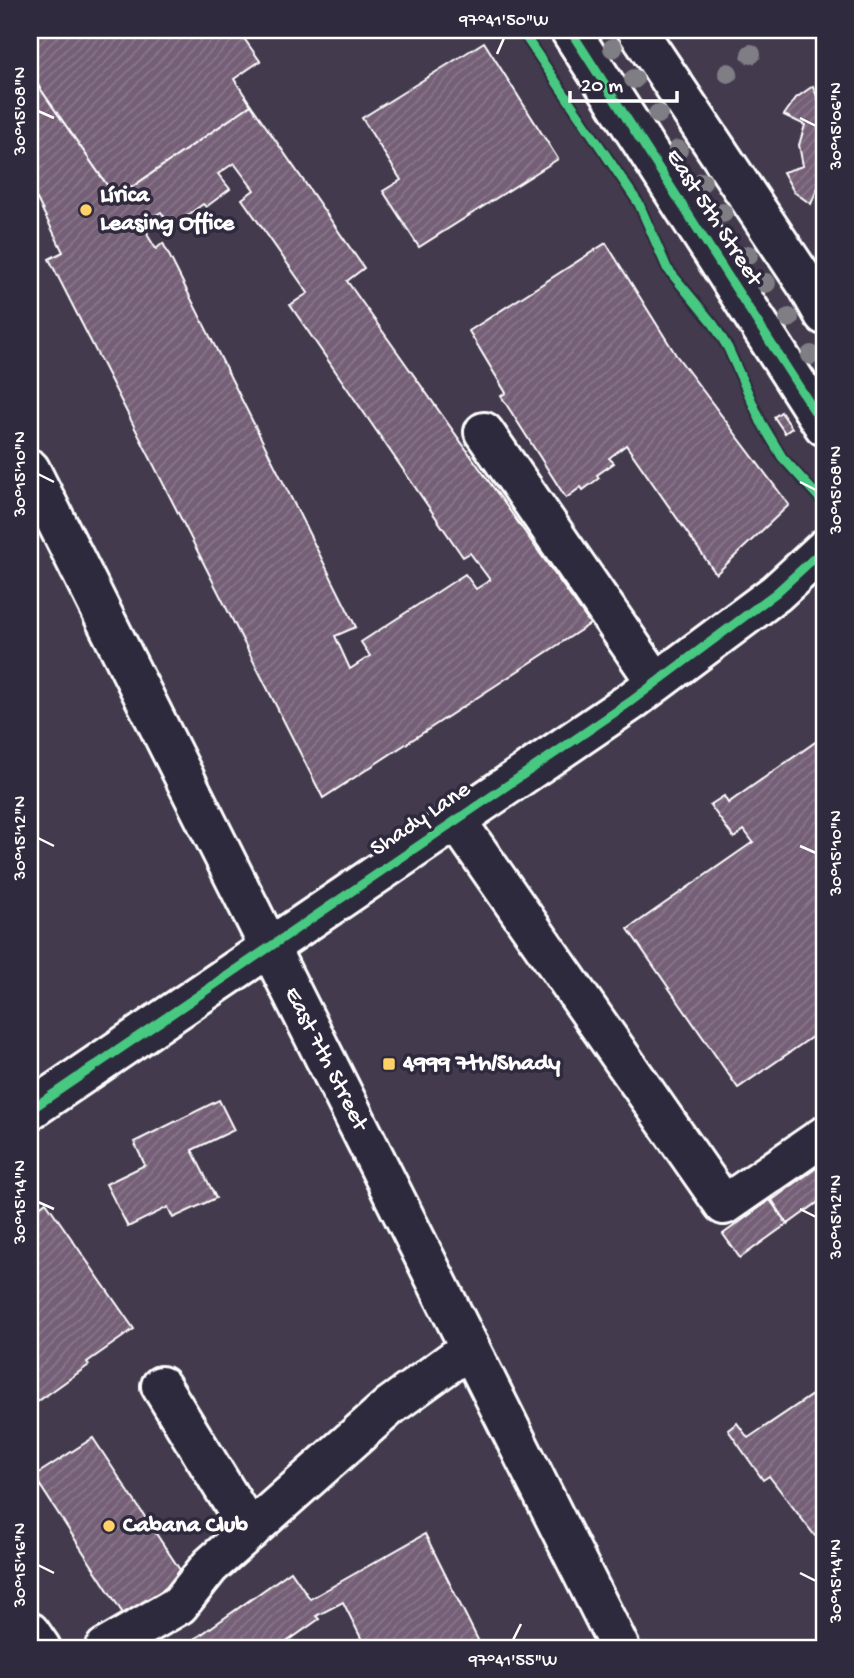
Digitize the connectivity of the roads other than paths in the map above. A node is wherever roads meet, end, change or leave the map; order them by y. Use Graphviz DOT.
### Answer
graph roads {
  1 [pos="570,30"];
  2 [pos="637,30"];
  3 [pos="824,315"];
  4 [pos="824,426"];
  5 [pos="484,432"];
  6 [pos="30,469"];
  7 [pos="824,549"];
  8 [pos="656,682"];
  9 [pos="456,820"];
  10 [pos="268,947"];
  11 [pos="30,1110"];
  12 [pos="824,1136"];
  13 [pos="470,1348"];
  14 [pos="160,1386"];
  15 [pos="250,1531"];
  16 [pos="30,1632"];
  17 [pos="41,1648"];
  18 [pos="105,1648"];
  19 [pos="620,1648"];
  1 -- 4 [label="street, East 5th Street"];
  2 -- 3 [label="street"];
  5 -- 8 [label="street"];
  6 -- 10 [label="street, East 7th Street"];
  7 -- 8 [label="street, Shady Lane"];
  8 -- 9 [label="street, Shady Lane"];
  9 -- 10 [label="street, Shady Lane"];
  9 -- 12 [label="street"];
  10 -- 11 [label="street, Shady Lane"];
  10 -- 13 [label="street, East 7th Street"];
  13 -- 15 [label="street"];
  13 -- 19 [label="street, East 7th Street"];
  14 -- 15 [label="street"];
  15 -- 18 [label="street"];
  16 -- 17 [label="street"];
}
